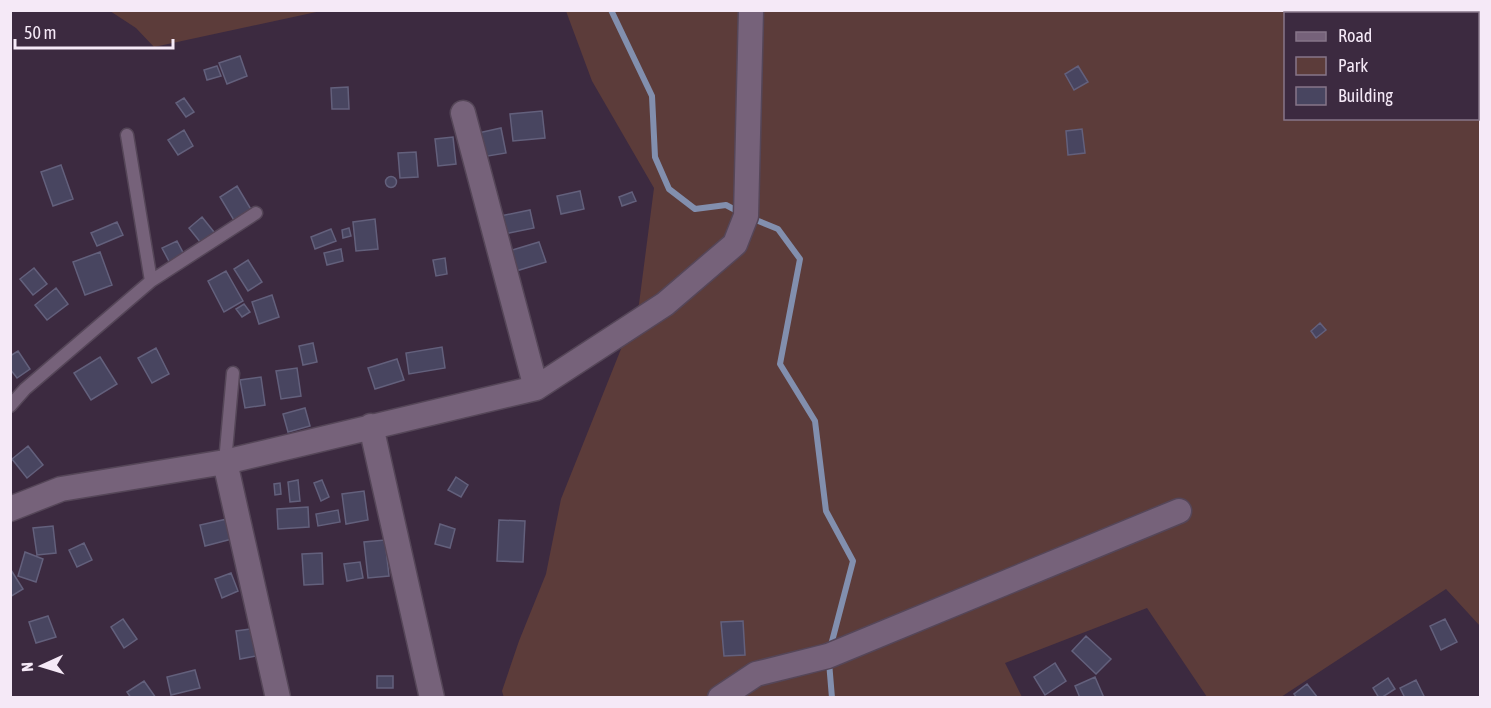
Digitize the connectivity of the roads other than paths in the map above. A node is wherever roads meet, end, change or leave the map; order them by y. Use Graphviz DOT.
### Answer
graph roads {
  1 [pos="751,10"];
  2 [pos="463,113"];
  3 [pos="127,135"];
  4 [pos="256,213"];
  5 [pos="151,281"];
  6 [pos="233,373"];
  7 [pos="536,388"];
  8 [pos="10,406"];
  9 [pos="371,426"];
  10 [pos="225,462"];
  11 [pos="10,509"];
  12 [pos="1179,511"];
  13 [pos="278,698"];
  14 [pos="432,698"];
  15 [pos="720,698"];
  1 -- 7 [label="street"];
  2 -- 7 [label="street"];
  3 -- 5 [label="lane"];
  4 -- 5 [label="lane"];
  5 -- 8 [label="lane"];
  6 -- 10 [label="lane"];
  7 -- 9 [label="street"];
  9 -- 10 [label="street"];
  9 -- 14 [label="street"];
  10 -- 11 [label="street"];
  10 -- 13 [label="street"];
  12 -- 15 [label="street"];
}
